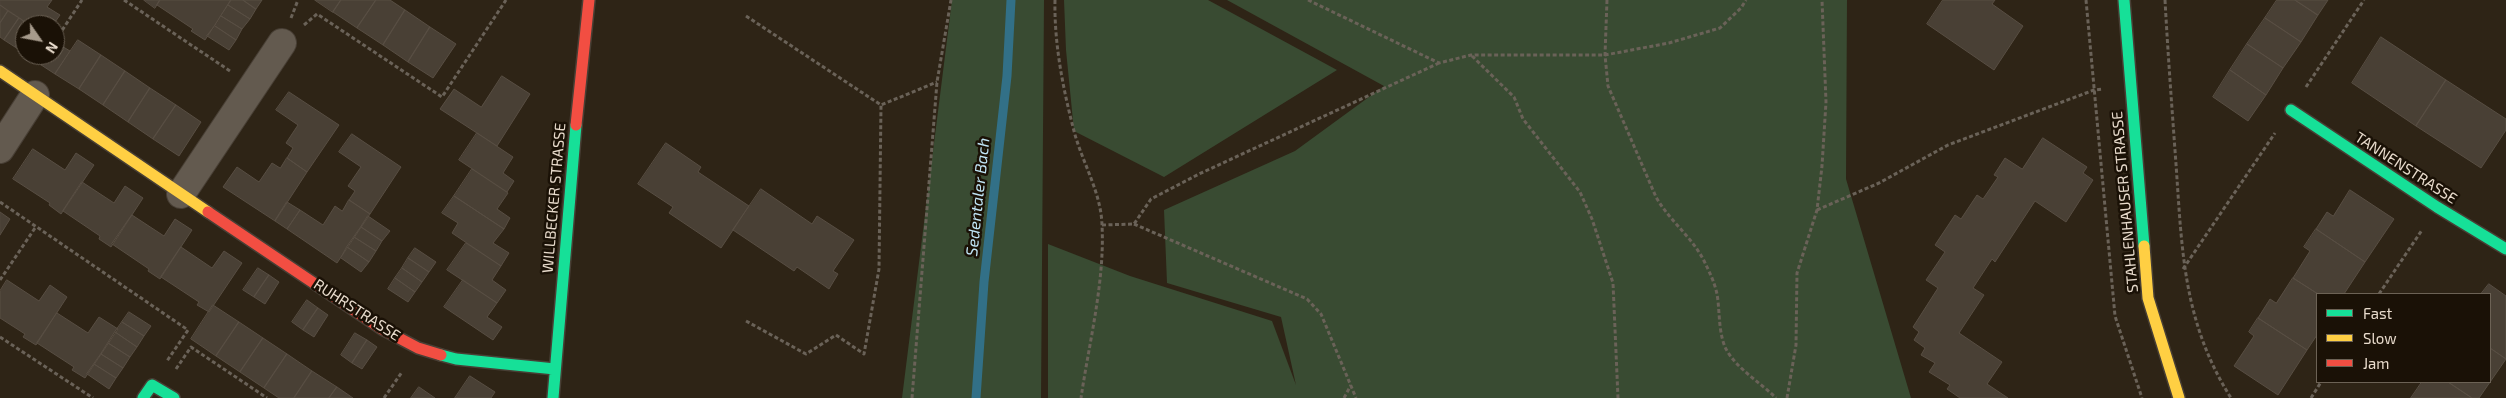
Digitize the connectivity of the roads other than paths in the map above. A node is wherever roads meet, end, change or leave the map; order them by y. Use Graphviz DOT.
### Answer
graph roads {
  1 [pos="588,0"];
  2 [pos="2124,0"];
  3 [pos="282,43"];
  4 [pos="0,71"];
  5 [pos="35,95"];
  6 [pos="2291,110"];
  7 [pos="0,149"];
  8 [pos="182,194"];
  9 [pos="2506,249"];
  10 [pos="555,369"];
  11 [pos="143,398"];
  12 [pos="174,398"];
  13 [pos="553,398"];
  14 [pos="2179,398"];
  1 -- 10 [label="street, WILLBECKER STRASSE"];
  2 -- 14 [label="street, STAHLENHAUSER STRASSE"];
  3 -- 8 [label="street"];
  4 -- 5 [label="street, RUHRSTRASSE"];
  5 -- 7 [label="street"];
  5 -- 8 [label="street, RUHRSTRASSE"];
  6 -- 9 [label="street, TANNENSTRASSE"];
  8 -- 10 [label="street, RUHRSTRASSE"];
  10 -- 13 [label="street, WILLBECKER STRASSE"];
  11 -- 12 [label="street"];
}
